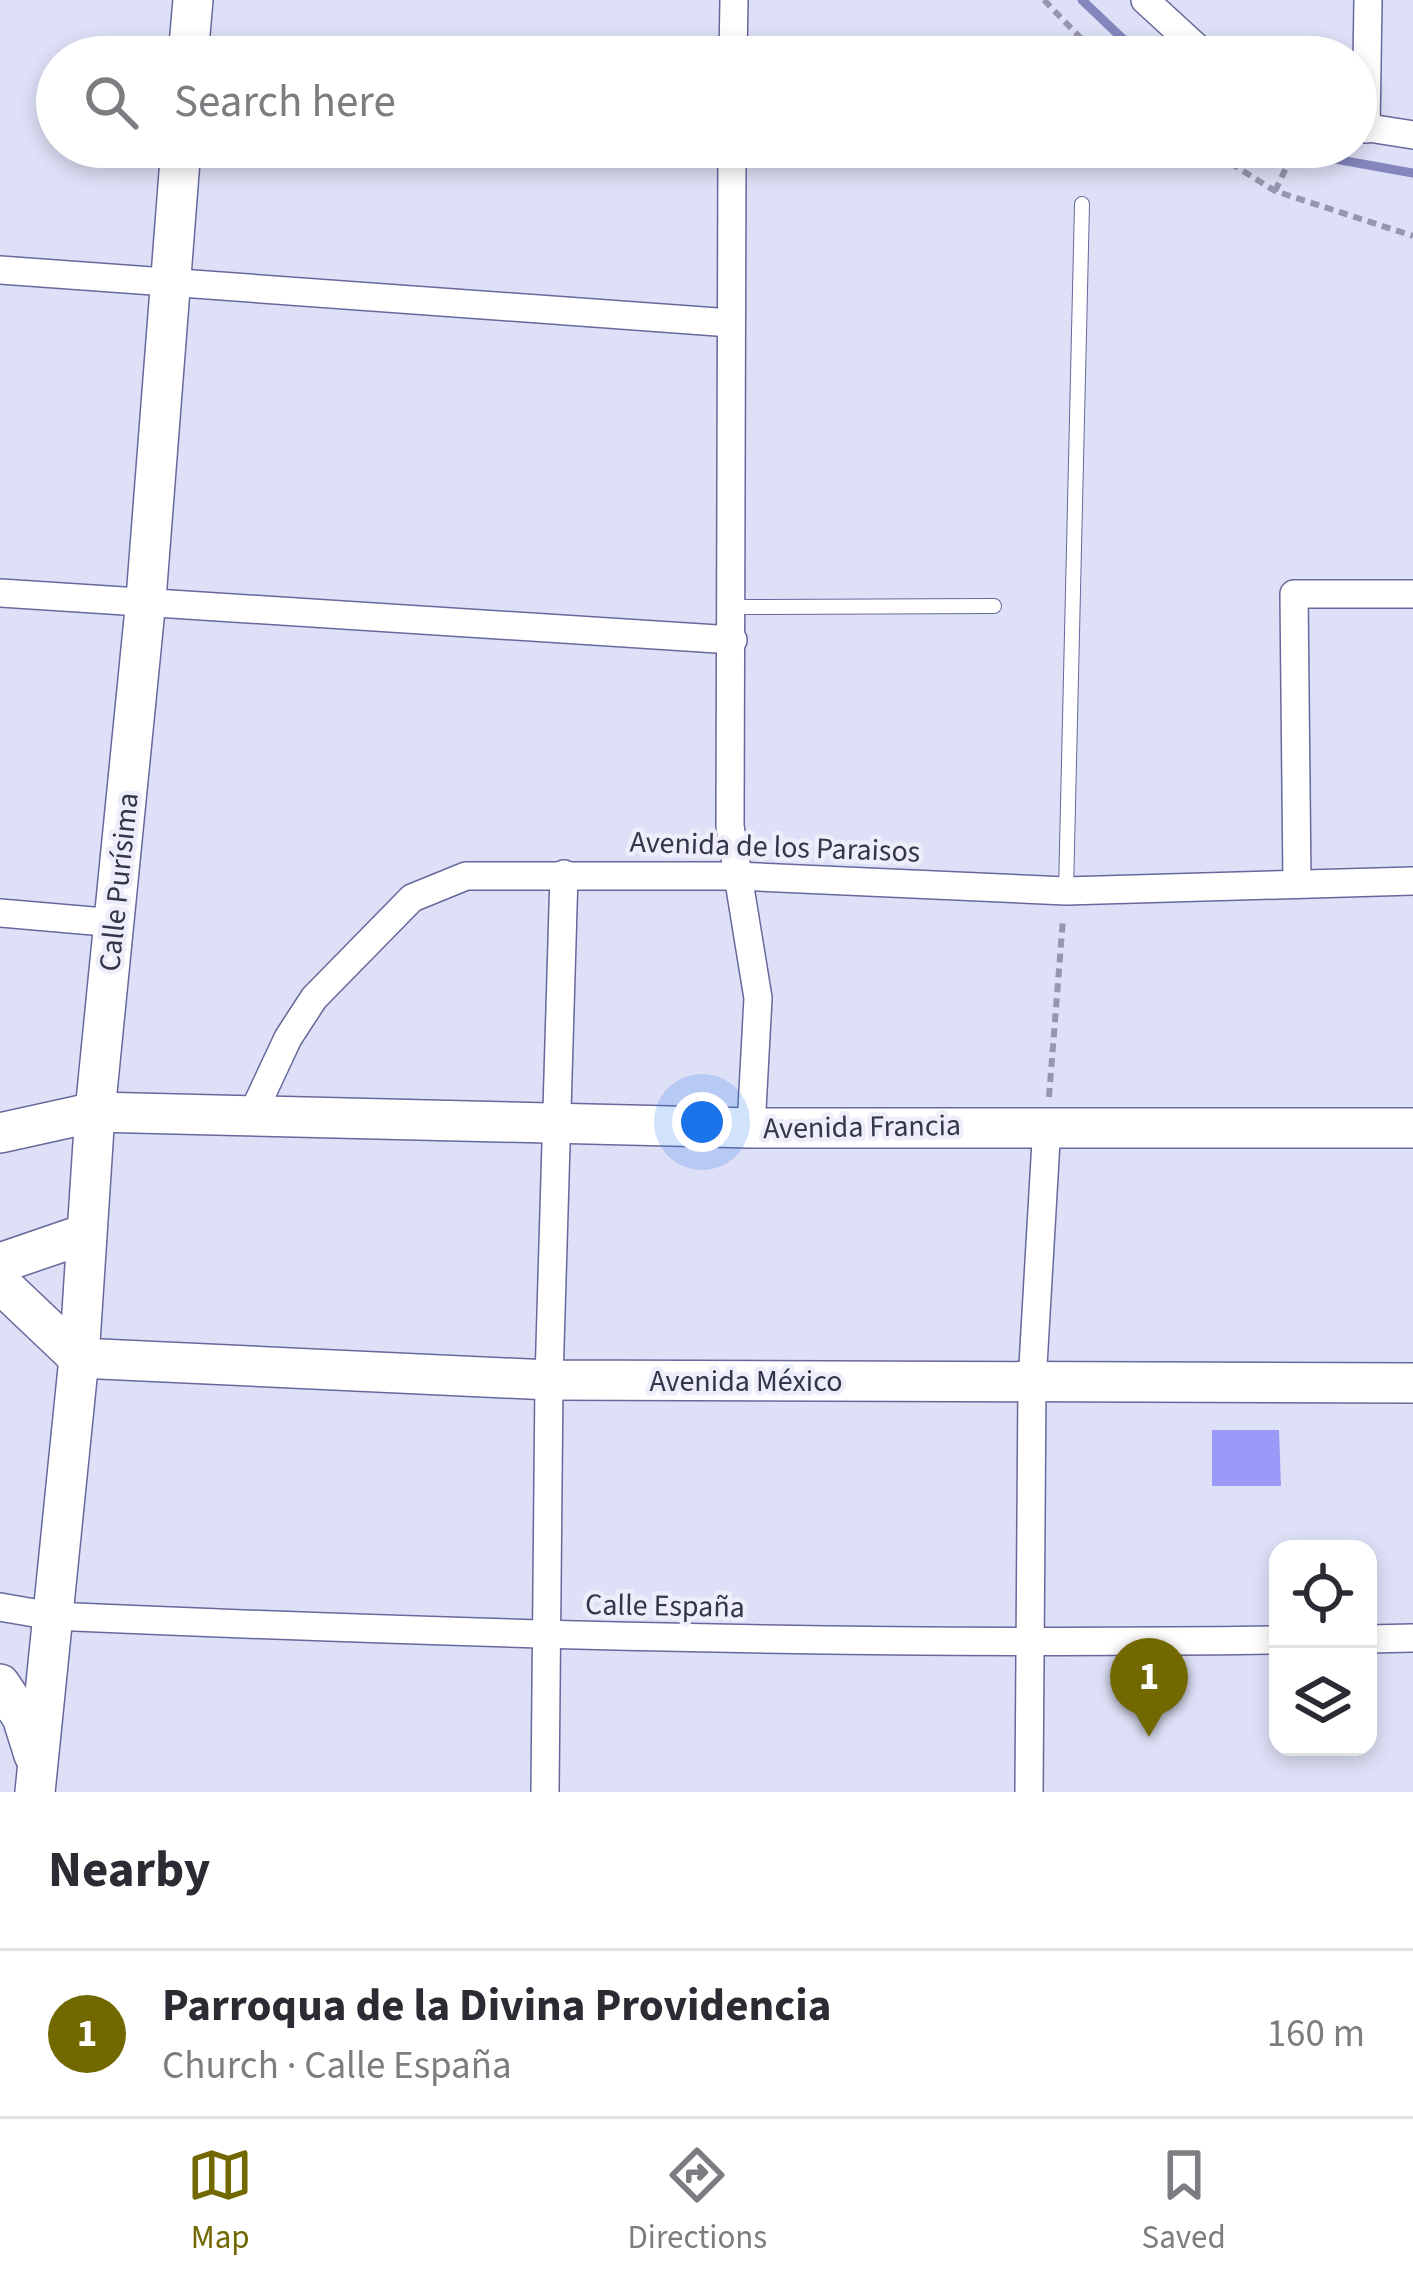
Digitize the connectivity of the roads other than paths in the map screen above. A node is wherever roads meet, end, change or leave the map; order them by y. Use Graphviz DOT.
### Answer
graph roads {
  1 [pos="193,0"];
  2 [pos="734,0"];
  3 [pos="1145,0"];
  4 [pos="1367,0"];
  5 [pos="190,36"];
  6 [pos="734,36"];
  7 [pos="1184,36"];
  8 [pos="1365,36"];
  9 [pos="1377,130"];
  10 [pos="1413,135"];
  11 [pos="179,168"];
  12 [pos="733,168"];
  13 [pos="1082,204"];
  14 [pos="0,270"];
  15 [pos="171,280"];
  16 [pos="730,323"];
  17 [pos="0,592"];
  18 [pos="1413,594"];
  19 [pos="146,599"];
  20 [pos="994,606"];
  21 [pos="733,607"];
  22 [pos="733,640"];
  23 [pos="564,874"];
  24 [pos="736,875"];
  25 [pos="1413,881"];
  26 [pos="1297,884"];
  27 [pos="1066,891"];
  28 [pos="0,913"];
  29 [pos="116,923"];
  30 [pos="94,1112"];
  31 [pos="252,1115"];
  32 [pos="554,1124"];
  33 [pos="1047,1124"];
  34 [pos="751,1128"];
  35 [pos="1413,1128"];
  36 [pos="0,1133"];
  37 [pos="85,1234"];
  38 [pos="0,1262"];
  39 [pos="0,1283"];
  40 [pos="80,1358"];
  41 [pos="549,1380"];
  42 [pos="1032,1383"];
  43 [pos="1413,1383"];
  44 [pos="0,1607"];
  45 [pos="52,1616"];
  46 [pos="546,1638"];
  47 [pos="1413,1638"];
  48 [pos="1377,1639"];
  49 [pos="1269,1640"];
  50 [pos="1031,1644"];
  51 [pos="0,1684"];
  52 [pos="36,1782"];
  53 [pos="545,1792"];
  54 [pos="1029,1792"];
  1 -- 5 [label="street"];
  2 -- 6 [label="street"];
  3 -- 7 [label="street"];
  4 -- 8 [label="street"];
  9 -- 10 [label="street"];
  11 -- 15 [label="street, Calle Purísima"];
  12 -- 16 [label="street"];
  13 -- 27 [label="lane"];
  14 -- 15 [label="street"];
  15 -- 16 [label="street"];
  15 -- 19 [label="street, Calle Purísima"];
  16 -- 21 [label="street"];
  17 -- 19 [label="street"];
  18 -- 26 [label="street"];
  19 -- 22 [label="street"];
  19 -- 29 [label="street, Calle Purísima"];
  20 -- 21 [label="lane"];
  21 -- 22 [label="street"];
  22 -- 24 [label="street"];
  23 -- 24 [label="street, Avenida de los Paraisos"];
  23 -- 31 [label="street, Avenida de los Paraisos"];
  23 -- 32 [label="street"];
  24 -- 27 [label="street, Avenida de los Paraisos"];
  24 -- 34 [label="street"];
  25 -- 26 [label="street, Avenida de los Paraisos"];
  26 -- 27 [label="street, Avenida de los Paraisos"];
  28 -- 29 [label="street"];
  29 -- 30 [label="street, Calle Purísima"];
  30 -- 31 [label="street, Avenida Francia"];
  30 -- 36 [label="street, Avenida Francia"];
  30 -- 37 [label="street, Calle Purísima"];
  31 -- 32 [label="street, Avenida Francia"];
  32 -- 34 [label="street, Avenida Francia"];
  32 -- 41 [label="street"];
  33 -- 34 [label="street, Avenida Francia"];
  33 -- 35 [label="street, Avenida Francia"];
  33 -- 42 [label="street"];
  37 -- 38 [label="street"];
  37 -- 40 [label="street, Calle Purísima"];
  39 -- 40 [label="street"];
  40 -- 41 [label="street, Avenida México"];
  40 -- 45 [label="street, Calle Purísima"];
  41 -- 42 [label="street, Avenida México"];
  41 -- 46 [label="street"];
  42 -- 43 [label="street, Avenida México"];
  42 -- 50 [label="street"];
  44 -- 45 [label="street, Calle España"];
  45 -- 46 [label="street, Calle España"];
  45 -- 52 [label="street, Calle Purísima"];
  46 -- 50 [label="street, Calle España"];
  46 -- 53 [label="street"];
  47 -- 48 [label="street"];
  49 -- 50 [label="street, Calle España"];
  50 -- 54 [label="street"];
  51 -- 52 [label="street"];
}
